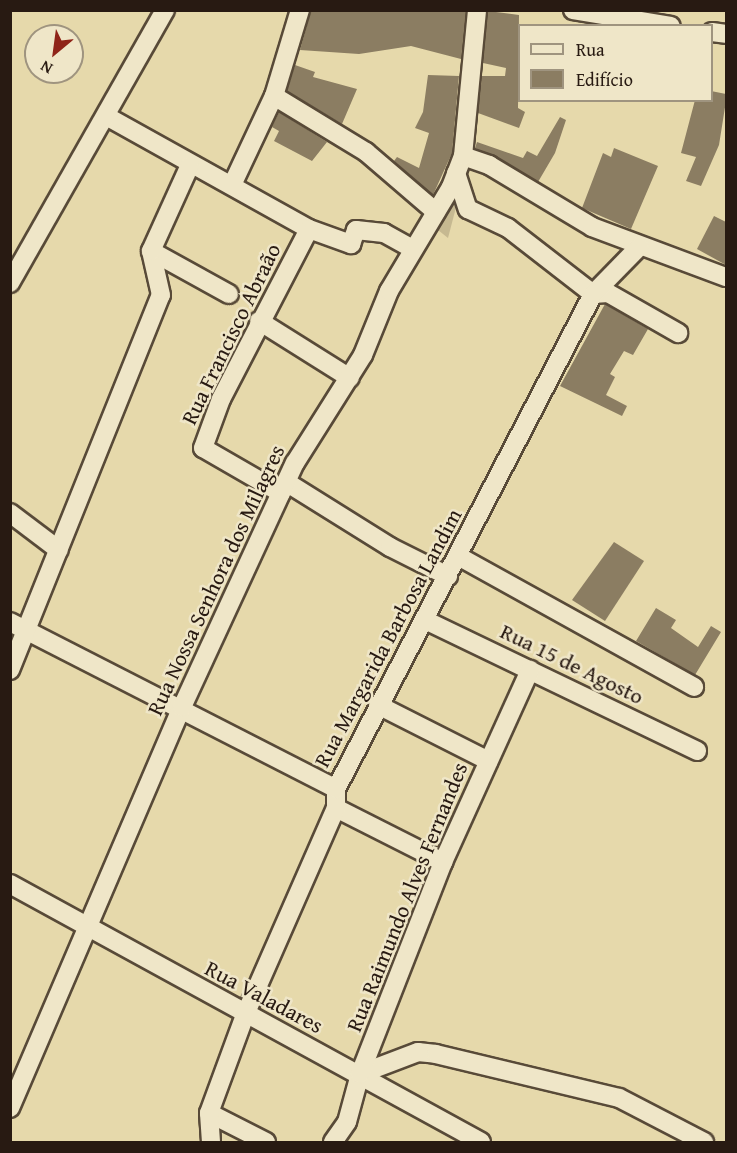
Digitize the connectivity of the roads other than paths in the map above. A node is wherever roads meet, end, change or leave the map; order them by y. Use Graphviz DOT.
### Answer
graph roads {
  1 [pos="165,10"];
  2 [pos="300,10"];
  3 [pos="477,10"];
  4 [pos="573,10"];
  5 [pos="659,24"];
  6 [pos="274,96"];
  7 [pos="106,116"];
  8 [pos="190,165"];
  9 [pos="460,165"];
  10 [pos="233,183"];
  11 [pos="435,212"];
  12 [pos="309,229"];
  13 [pos="639,247"];
  14 [pos="413,249"];
  15 [pos="152,251"];
  16 [pos="726,277"];
  17 [pos="10,283"];
  18 [pos="229,294"];
  19 [pos="593,294"];
  20 [pos="259,321"];
  21 [pos="678,333"];
  22 [pos="350,378"];
  23 [pos="283,488"];
  24 [pos="10,513"];
  25 [pos="59,550"];
  26 [pos="458,556"];
  27 [pos="448,576"];
  28 [pos="425,620"];
  29 [pos="18,627"];
  30 [pos="10,670"];
  31 [pos="530,670"];
  32 [pos="694,687"];
  33 [pos="378,705"];
  34 [pos="182,707"];
  35 [pos="697,752"];
  36 [pos="489,761"];
  37 [pos="336,789"];
  38 [pos="336,808"];
  39 [pos="443,862"];
  40 [pos="10,884"];
  41 [pos="87,929"];
  42 [pos="245,1015"];
  43 [pos="360,1074"];
  44 [pos="10,1107"];
  45 [pos="209,1113"];
  46 [pos="211,1143"];
  47 [pos="267,1143"];
  48 [pos="333,1143"];
  49 [pos="480,1143"];
  50 [pos="704,1143"];
  1 -- 7 [label="street"];
  2 -- 6 [label="street"];
  3 -- 9 [label="street, Rua Nossa Senhora dos Milagres"];
  4 -- 5 [label="street"];
  6 -- 10 [label="street"];
  6 -- 11 [label="street"];
  7 -- 8 [label="street"];
  7 -- 17 [label="street"];
  8 -- 10 [label="street"];
  8 -- 15 [label="street"];
  9 -- 11 [label="street, Rua Nossa Senhora dos Milagres"];
  9 -- 13 [label="street"];
  9 -- 19 [label="street"];
  10 -- 12 [label="street"];
  11 -- 14 [label="street, Rua Nossa Senhora dos Milagres"];
  12 -- 14 [label="street"];
  12 -- 20 [label="street, Rua Francisco Abraão"];
  13 -- 16 [label="street"];
  13 -- 19 [label="street, Rua Margarida Barbosa Landim"];
  14 -- 22 [label="street, Rua Nossa Senhora dos Milagres"];
  15 -- 18 [label="street"];
  15 -- 25 [label="street"];
  19 -- 21 [label="street"];
  19 -- 26 [label="street, Rua Margarida Barbosa Landim"];
  20 -- 22 [label="street"];
  20 -- 23 [label="street, Rua Francisco Abraão"];
  22 -- 23 [label="street, Rua Nossa Senhora dos Milagres"];
  23 -- 27 [label="street"];
  23 -- 34 [label="street, Rua Nossa Senhora dos Milagres"];
  24 -- 25 [label="street"];
  25 -- 29 [label="street"];
  26 -- 27 [label="street, Rua Margarida Barbosa Landim"];
  26 -- 32 [label="street"];
  27 -- 28 [label="street, Rua Margarida Barbosa Landim"];
  28 -- 31 [label="street, Rua 15 de Agosto"];
  28 -- 33 [label="street, Rua Margarida Barbosa Landim"];
  29 -- 30 [label="street"];
  29 -- 34 [label="street"];
  31 -- 35 [label="street, Rua 15 de Agosto"];
  31 -- 36 [label="street, Rua Raimundo Alves Fernandes"];
  33 -- 36 [label="street"];
  33 -- 37 [label="street, Rua Margarida Barbosa Landim"];
  34 -- 37 [label="street"];
  34 -- 41 [label="street, Rua Nossa Senhora dos Milagres"];
  36 -- 39 [label="street, Rua Raimundo Alves Fernandes"];
  37 -- 38 [label="street, Rua Margarida Barbosa Landim"];
  38 -- 39 [label="street"];
  38 -- 42 [label="street, Rua Margarida Barbosa Landim"];
  39 -- 43 [label="street, Rua Raimundo Alves Fernandes"];
  40 -- 41 [label="street, Rua Valadares"];
  41 -- 42 [label="street, Rua Valadares"];
  41 -- 44 [label="street, Rua Nossa Senhora dos Milagres"];
  42 -- 43 [label="street, Rua Valadares"];
  42 -- 45 [label="street, Rua Margarida Barbosa Landim"];
  43 -- 48 [label="street, Rua Raimundo Alves Fernandes"];
  43 -- 49 [label="street, Rua Valadares"];
  43 -- 50 [label="street"];
  45 -- 46 [label="street, Rua Margarida Barbosa Landim"];
  45 -- 47 [label="street"];
}
